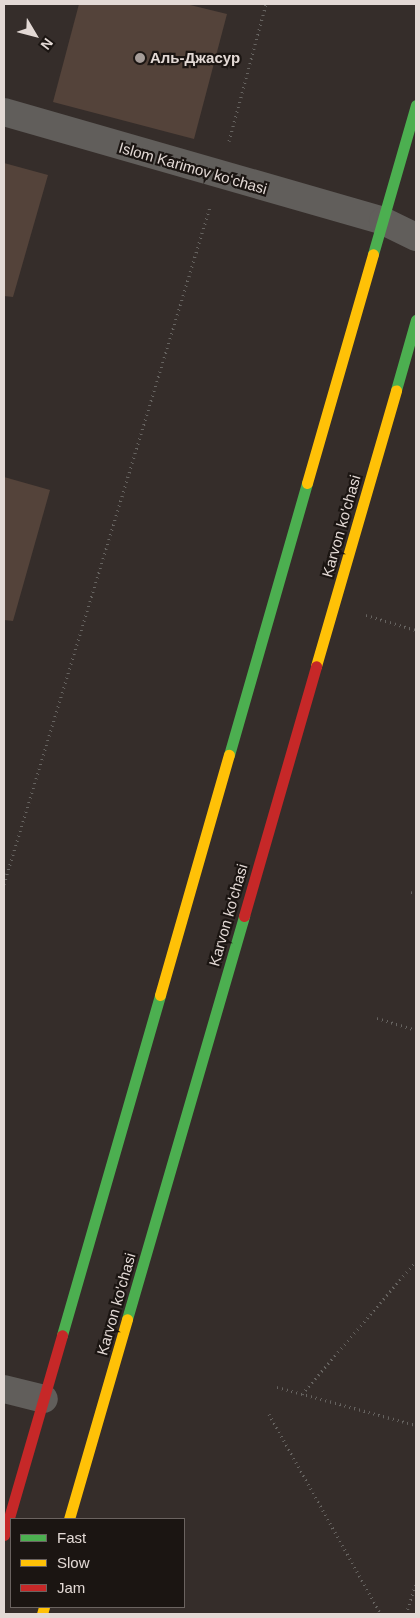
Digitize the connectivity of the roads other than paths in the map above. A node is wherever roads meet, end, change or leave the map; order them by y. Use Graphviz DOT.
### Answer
graph roads {
  1 [pos="416,105"];
  2 [pos="4,112"];
  3 [pos="383,221"];
  4 [pos="416,237"];
  5 [pos="416,320"];
  6 [pos="4,1389"];
  7 [pos="44,1399"];
  8 [pos="70,1518"];
  9 [pos="4,1535"];
  1 -- 3 [label="main road"];
  2 -- 3 [label="street, Islom Karimov ko‘chasi"];
  3 -- 4 [label="street, Islom Karimov ko‘chasi"];
  3 -- 7 [label="main road"];
  5 -- 8 [label="main road, Karvon ko'chasi"];
  6 -- 7 [label="street"];
  7 -- 9 [label="main road"];
}
